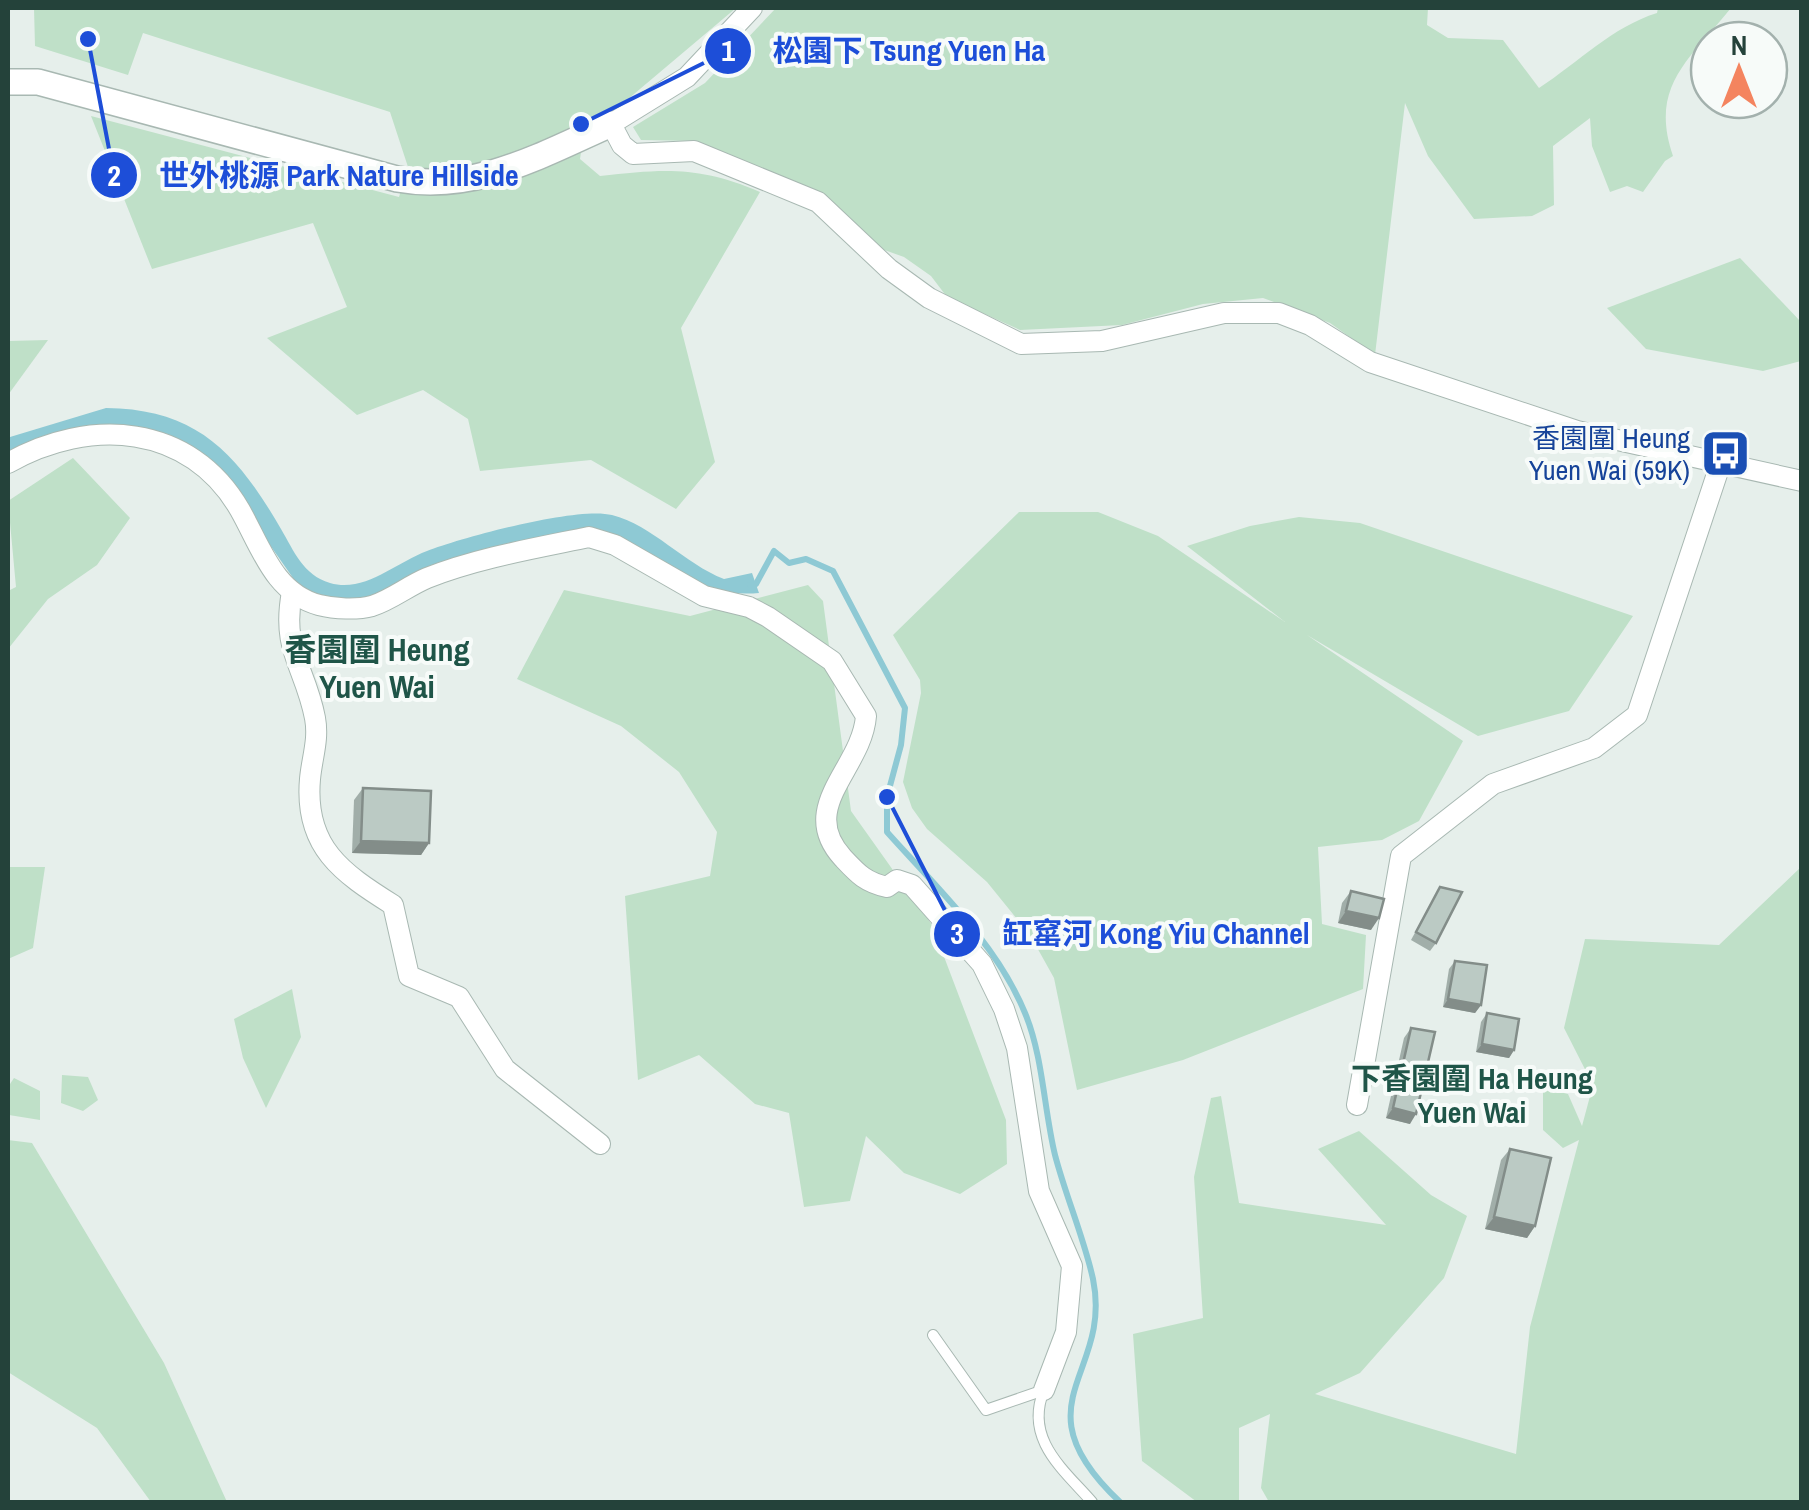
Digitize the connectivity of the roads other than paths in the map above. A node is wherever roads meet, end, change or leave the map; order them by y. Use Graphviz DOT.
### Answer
graph roads {
  1 [pos="752,8"];
  2 [pos="8,82"];
  3 [pos="611,124"];
  4 [pos="1721,462"];
  5 [pos="8,463"];
  6 [pos="1802,481"];
  7 [pos="292,592"];
  8 [pos="1357,1105"];
  9 [pos="600,1144"];
  10 [pos="934,1335"];
  11 [pos="1044,1390"];
  12 [pos="1092,1502"];
  1 -- 3 [label="street"];
  2 -- 3 [label="street"];
  3 -- 4 [label="street"];
  4 -- 6 [label="street"];
  4 -- 8 [label="street"];
  5 -- 7 [label="street"];
  7 -- 9 [label="street"];
  7 -- 11 [label="street"];
  10 -- 11 [label="lane"];
  11 -- 12 [label="lane"];
}
